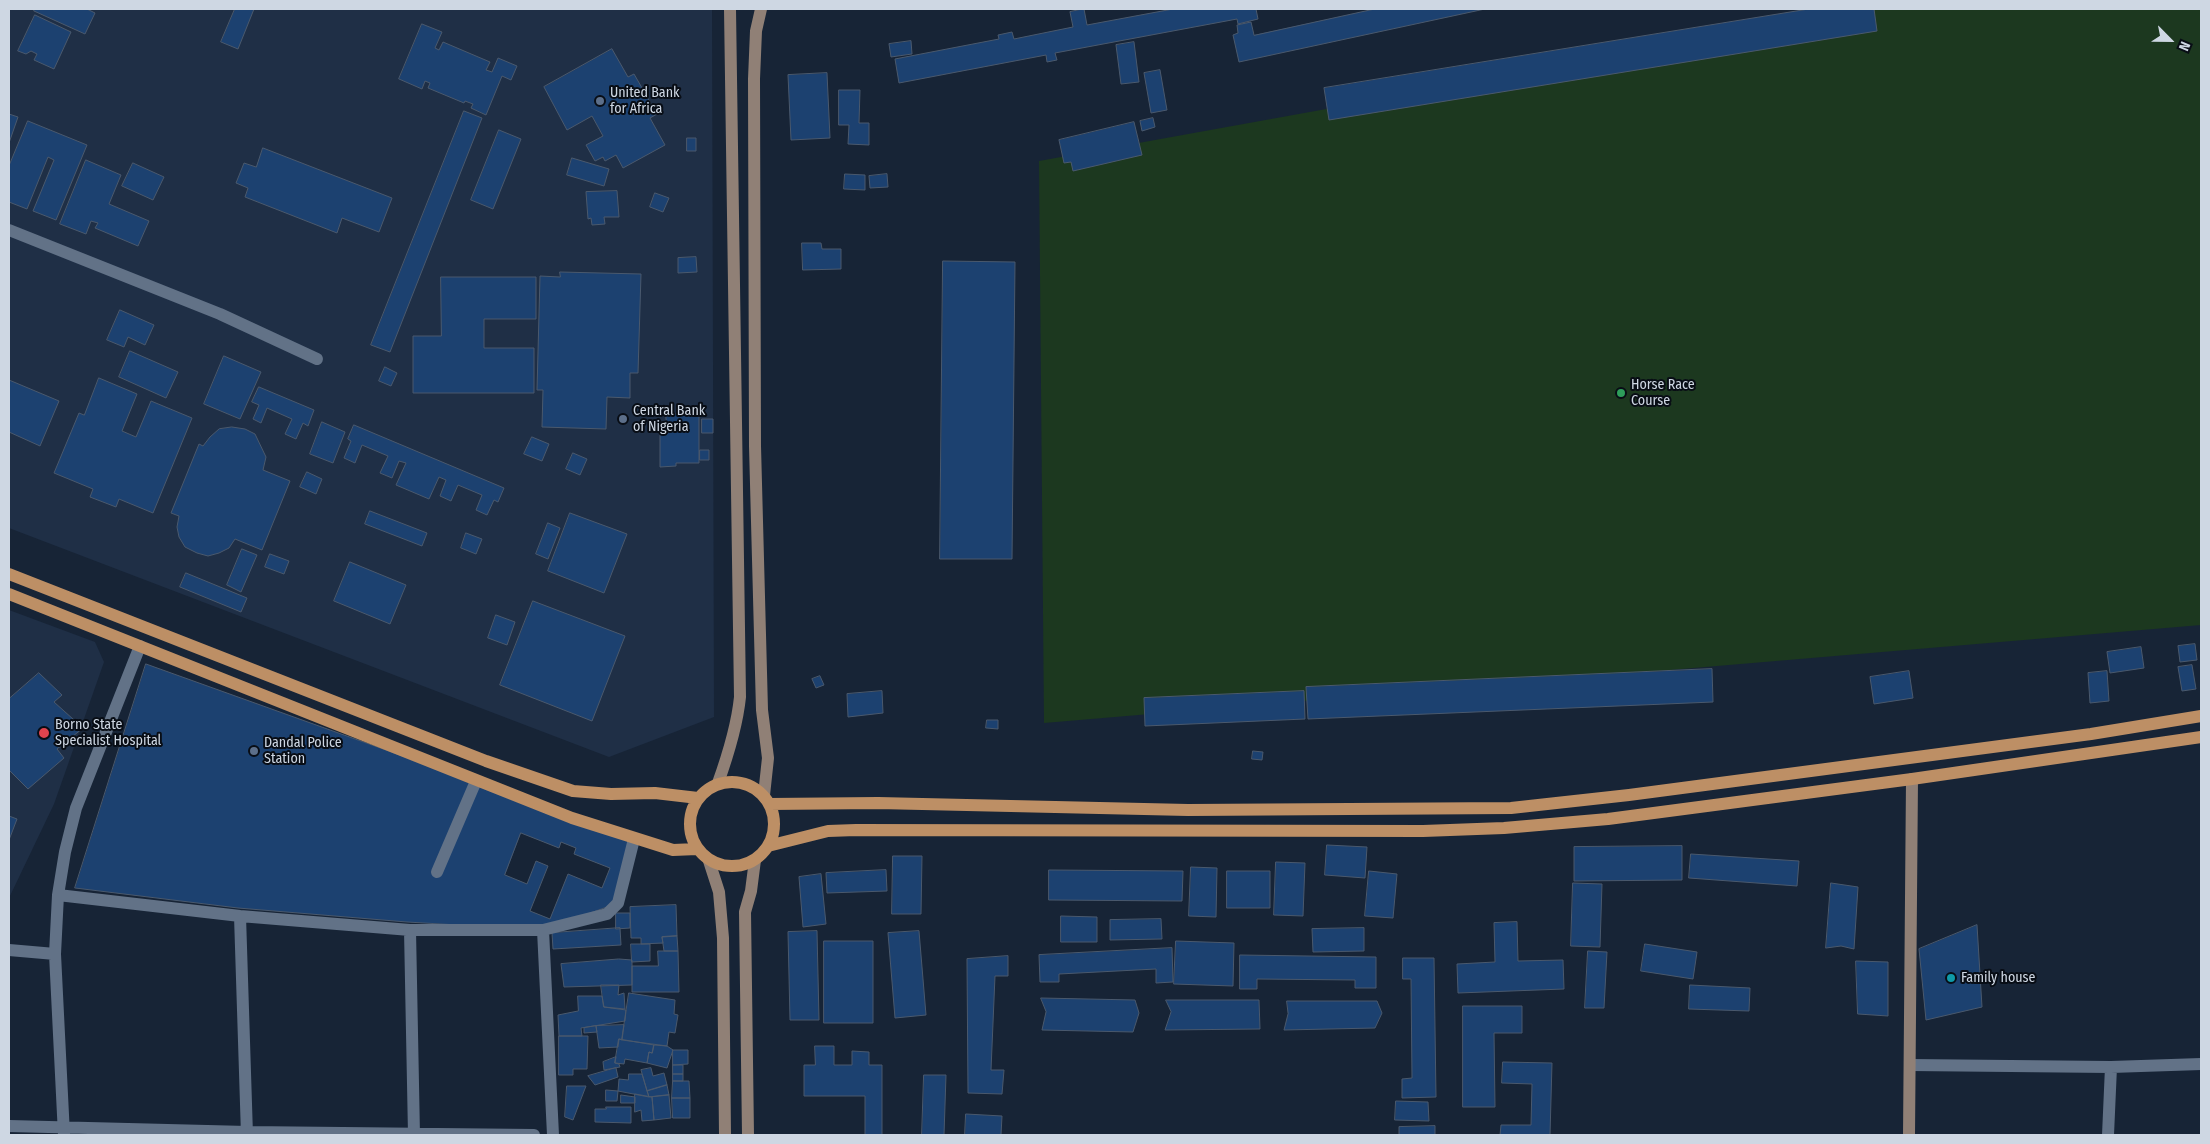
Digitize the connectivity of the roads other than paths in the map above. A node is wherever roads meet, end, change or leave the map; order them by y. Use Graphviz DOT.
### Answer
graph roads {
  1 [pos="730,9"];
  2 [pos="761,9"];
  3 [pos="10,235"];
  4 [pos="317,359"];
  5 [pos="9,574"];
  6 [pos="9,594"];
  7 [pos="140,646"];
  8 [pos="2201,716"];
  9 [pos="2201,737"];
  10 [pos="1912,779"];
  11 [pos="476,781"];
  12 [pos="718,783"];
  13 [pos="698,798"];
  14 [pos="767,800"];
  15 [pos="1036,807"];
  16 [pos="1037,829"];
  17 [pos="634,839"];
  18 [pos="768,846"];
  19 [pos="697,849"];
  20 [pos="755,860"];
  21 [pos="710,861"];
  22 [pos="437,872"];
  23 [pos="58,895"];
  24 [pos="240,916"];
  25 [pos="410,930"];
  26 [pos="543,930"];
  27 [pos="9,950"];
  28 [pos="55,954"];
  29 [pos="2201,1064"];
  30 [pos="1910,1065"];
  31 [pos="2111,1067"];
  32 [pos="9,1126"];
  33 [pos="64,1131"];
  34 [pos="247,1134"];
  35 [pos="414,1134"];
  36 [pos="534,1135"];
  37 [pos="553,1135"];
  38 [pos="725,1135"];
  39 [pos="748,1135"];
  40 [pos="1909,1135"];
  41 [pos="2108,1135"];
  1 -- 12 [label="main road"];
  2 -- 14 [label="main road"];
  3 -- 4 [label="street"];
  5 -- 13 [label="main road"];
  6 -- 7 [label="main road"];
  7 -- 11 [label="main road"];
  7 -- 23 [label="street"];
  8 -- 15 [label="main road"];
  9 -- 10 [label="main road"];
  10 -- 16 [label="main road"];
  10 -- 30 [label="main road"];
  11 -- 17 [label="main road"];
  11 -- 22 [label="street"];
  12 -- 13 [label="main road"];
  12 -- 14 [label="main road"];
  13 -- 19 [label="main road"];
  14 -- 15 [label="main road"];
  14 -- 18 [label="main road"];
  15 -- 16 [label="main road"];
  16 -- 18 [label="main road"];
  17 -- 19 [label="main road"];
  17 -- 26 [label="street"];
  18 -- 20 [label="main road"];
  19 -- 21 [label="main road"];
  20 -- 21 [label="main road"];
  20 -- 39 [label="main road"];
  21 -- 38 [label="main road"];
  23 -- 24 [label="street"];
  23 -- 28 [label="street"];
  24 -- 25 [label="street"];
  24 -- 34 [label="street"];
  25 -- 26 [label="street"];
  25 -- 35 [label="street"];
  26 -- 37 [label="street"];
  27 -- 28 [label="street"];
  28 -- 33 [label="street"];
  29 -- 31 [label="street"];
  30 -- 31 [label="street"];
  30 -- 40 [label="main road"];
  31 -- 41 [label="street"];
  32 -- 33 [label="street"];
  33 -- 34 [label="street"];
  34 -- 35 [label="street"];
  35 -- 36 [label="street"];
}
